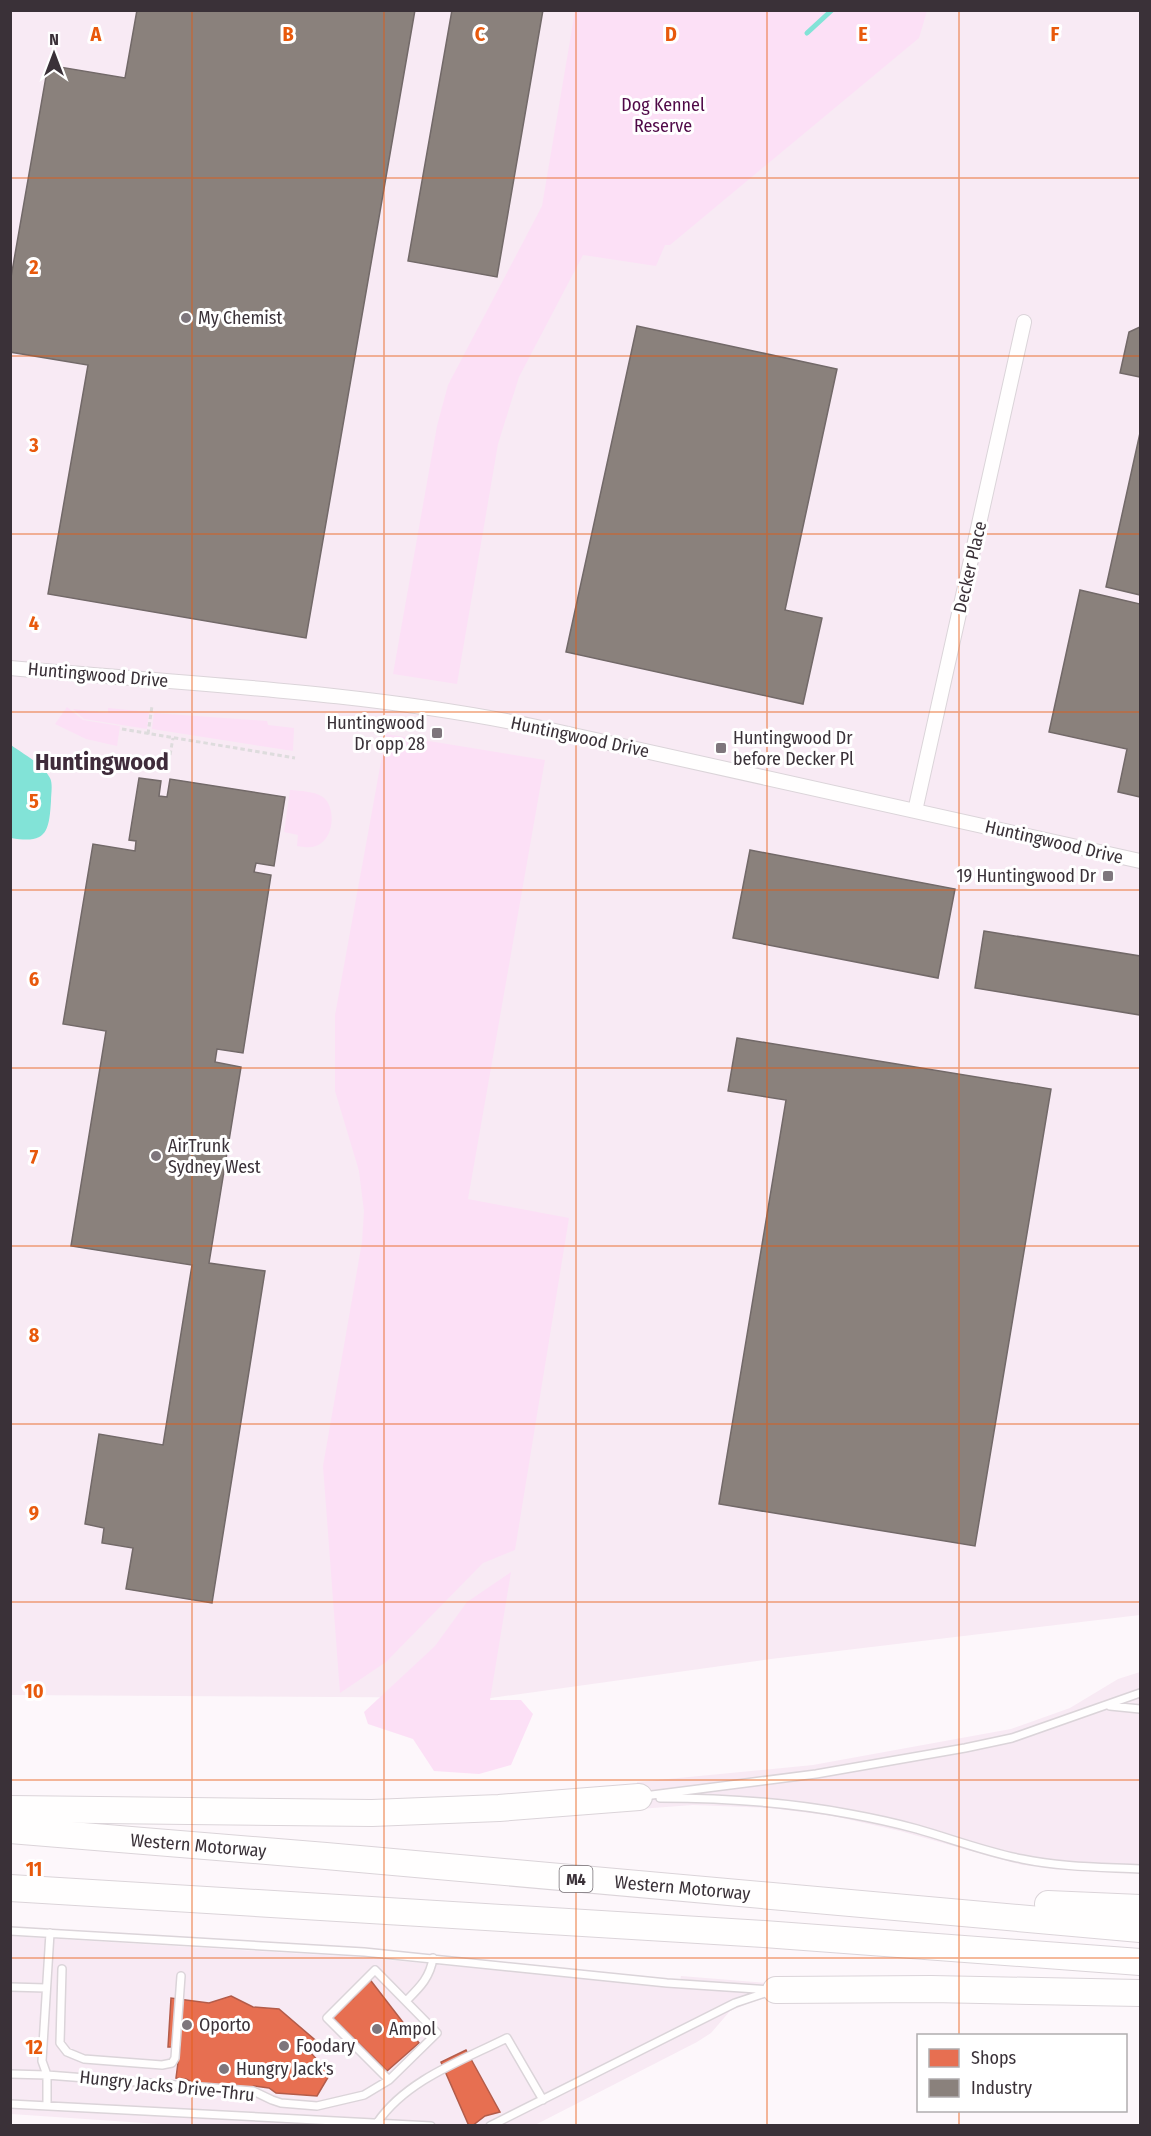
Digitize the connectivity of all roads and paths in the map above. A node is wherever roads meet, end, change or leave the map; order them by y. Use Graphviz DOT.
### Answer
graph roads {
  1 [pos="1024,322"];
  2 [pos="10,668"];
  3 [pos="152,706"];
  4 [pos="122,729"];
  5 [pos="148,734"];
  6 [pos="173,738"];
  7 [pos="170,755"];
  8 [pos="296,758"];
  9 [pos="915,811"];
  10 [pos="1140,861"];
  11 [pos="1140,1693"];
  12 [pos="1104,1706"];
  13 [pos="1140,1709"];
  14 [pos="639,1797"];
  15 [pos="10,1809"];
  16 [pos="10,1830"];
  17 [pos="1140,1869"];
  18 [pos="10,1888"];
  19 [pos="1140,1908"];
  20 [pos="918,1910"];
  21 [pos="1140,1929"];
  22 [pos="10,1931"];
  23 [pos="50,1933"];
  24 [pos="433,1958"];
  25 [pos="1140,1962"];
  26 [pos="62,1969"];
  27 [pos="181,1977"];
  28 [pos="10,1987"];
  29 [pos="46,1988"];
  30 [pos="776,1990"];
  31 [pos="1140,1993"];
  32 [pos="406,2001"];
  33 [pos="10,2074"];
  34 [pos="47,2075"];
  35 [pos="389,2080"];
  36 [pos="543,2100"];
  37 [pos="10,2104"];
  38 [pos="47,2106"];
  39 [pos="377,2123"];
  40 [pos="431,2126"];
  41 [pos="490,2126"];
  1 -- 9 [label="street, Decker Place"];
  2 -- 9 [label="street, Huntingwood Drive"];
  3 -- 5 [label="path"];
  4 -- 5 [label="path"];
  5 -- 6 [label="path"];
  6 -- 7 [label="path"];
  6 -- 8 [label="path"];
  9 -- 10 [label="street, Huntingwood Drive"];
  11 -- 12 [label="lane"];
  12 -- 13 [label="lane"];
  12 -- 14 [label="lane"];
  14 -- 15 [label="highway"];
  14 -- 17 [label="lane"];
  16 -- 20 [label="highway, Western Motorway / M4"];
  18 -- 25 [label="highway"];
  19 -- 20 [label="highway"];
  20 -- 21 [label="highway, Western Motorway / M4"];
  22 -- 23 [label="lane"];
  23 -- 24 [label="lane"];
  23 -- 29 [label="lane"];
  24 -- 30 [label="lane"];
  24 -- 32 [label="lane"];
  26 -- 27 [label="lane"];
  28 -- 29 [label="lane"];
  29 -- 34 [label="lane"];
  30 -- 31 [label="highway"];
  30 -- 36 [label="lane"];
  32 -- 35 [label="lane, Hungry Jacks Drive-Thru"];
  32 -- 35 [label="lane"];
  33 -- 34 [label="lane, Hungry Jacks Drive-Thru"];
  34 -- 35 [label="lane, Hungry Jacks Drive-Thru"];
  34 -- 38 [label="lane"];
  36 -- 39 [label="lane"];
  36 -- 41 [label="lane"];
  37 -- 38 [label="lane"];
  38 -- 39 [label="lane"];
  39 -- 40 [label="lane"];
}
